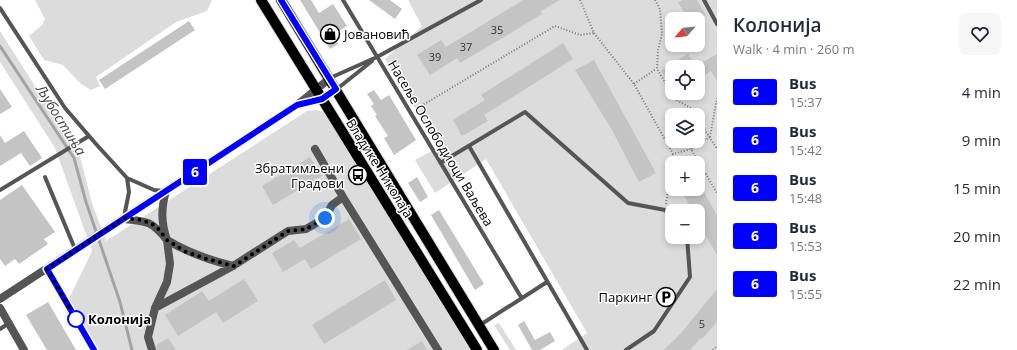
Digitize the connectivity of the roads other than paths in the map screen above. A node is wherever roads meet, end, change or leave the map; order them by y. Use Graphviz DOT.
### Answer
graph roads {
  1 [pos="261,0"];
  2 [pos="281,0"];
  3 [pos="343,0"];
  4 [pos="480,0"];
  5 [pos="704,0"];
  6 [pos="0,8"];
  7 [pos="717,24"];
  8 [pos="377,57"];
  9 [pos="329,79"];
  10 [pos="315,89"];
  11 [pos="336,89"];
  12 [pos="322,99"];
  13 [pos="297,105"];
  14 [pos="89,136"];
  15 [pos="469,146"];
  16 [pos="315,149"];
  17 [pos="442,162"];
  18 [pos="44,177"];
  19 [pos="127,178"];
  20 [pos="0,190"];
  21 [pos="166,191"];
  22 [pos="343,197"];
  23 [pos="665,210"];
  24 [pos="124,218"];
  25 [pos="167,240"];
  26 [pos="688,244"];
  27 [pos="76,250"];
  28 [pos="234,266"];
  29 [pos="47,269"];
  30 [pos="547,282"];
  31 [pos="521,297"];
  32 [pos="0,299"];
  33 [pos="0,308"];
  34 [pos="155,308"];
  35 [pos="9,323"];
  36 [pos="478,326"];
  37 [pos="0,329"];
  38 [pos="24,350"];
  39 [pos="94,350"];
  40 [pos="152,350"];
  41 [pos="438,350"];
  42 [pos="477,350"];
  43 [pos="494,350"];
  44 [pos="587,350"];
  45 [pos="626,350"];
  1 -- 10 [label="main road, Владике Николаја"];
  2 -- 9 [label="main road, Владике Николаја"];
  3 -- 8 [label="lane, Насеље Ослободиоци Ваљева"];
  4 -- 8 [label="lane"];
  5 -- 7 [label="lane"];
  6 -- 14 [label="lane"];
  8 -- 9 [label="lane"];
  8 -- 11 [label="lane"];
  8 -- 17 [label="lane, Насеље Ослободиоци Ваљева"];
  9 -- 10 [label="street"];
  9 -- 11 [label="main road, Владике Николаја"];
  10 -- 12 [label="main road, Владике Николаја"];
  10 -- 13 [label="street"];
  11 -- 12 [label="street"];
  11 -- 36 [label="main road, Владике Николаја"];
  12 -- 13 [label="street"];
  12 -- 42 [label="main road, Владике Николаја"];
  13 -- 21 [label="street"];
  14 -- 19 [label="lane"];
  14 -- 20 [label="lane"];
  15 -- 17 [label="lane"];
  15 -- 23 [label="lane"];
  15 -- 30 [label="lane, Насеље Ослободиоци Ваљева"];
  16 -- 22 [label="street"];
  17 -- 31 [label="lane, Насеље Ослободиоци Ваљева"];
  18 -- 27 [label="lane"];
  19 -- 21 [label="lane"];
  19 -- 24 [label="lane"];
  21 -- 24 [label="street"];
  21 -- 25 [label="street"];
  22 -- 28 [label="street"];
  22 -- 41 [label="street"];
  24 -- 25 [label="street"];
  24 -- 27 [label="street"];
  25 -- 28 [label="street"];
  25 -- 34 [label="street"];
  26 -- 45 [label="lane"];
  27 -- 29 [label="street"];
  28 -- 34 [label="street"];
  29 -- 32 [label="street"];
  29 -- 39 [label="street"];
  30 -- 31 [label="lane"];
  30 -- 44 [label="lane, Насеље Ослободиоци Ваљева"];
  31 -- 36 [label="lane"];
  33 -- 35 [label="street"];
  34 -- 40 [label="street"];
  35 -- 37 [label="lane"];
  35 -- 38 [label="street"];
  36 -- 43 [label="main road, Владике Николаја"];
}
